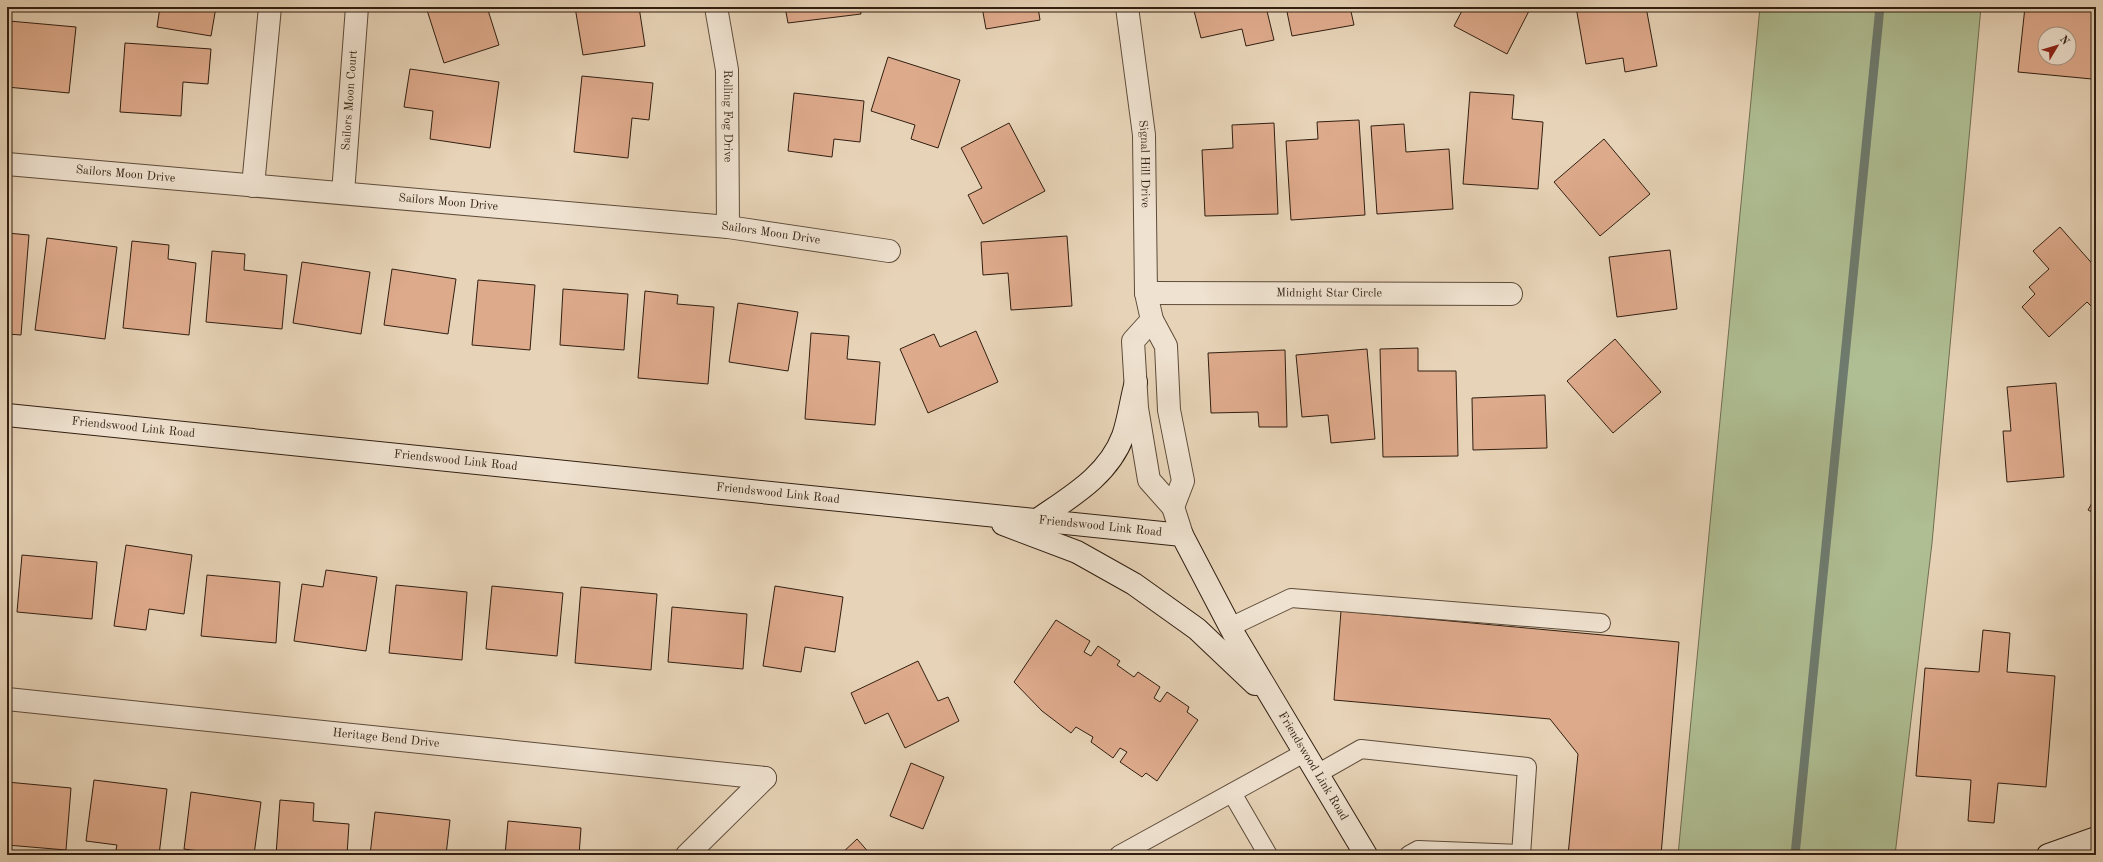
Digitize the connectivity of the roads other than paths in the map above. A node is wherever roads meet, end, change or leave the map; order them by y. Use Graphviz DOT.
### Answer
graph roads {
  1 [pos="270,7"];
  2 [pos="357,7"];
  3 [pos="716,7"];
  4 [pos="1127,7"];
  5 [pos="7,164"];
  6 [pos="253,186"];
  7 [pos="343,193"];
  8 [pos="728,227"];
  9 [pos="889,251"];
  10 [pos="1146,293"];
  11 [pos="1511,294"];
  12 [pos="1152,320"];
  13 [pos="1136,382"];
  14 [pos="7,415"];
  15 [pos="1173,507"];
  16 [pos="974,514"];
  17 [pos="1037,520"];
  18 [pos="1182,535"];
  19 [pos="1601,623"];
  20 [pos="1230,627"];
  21 [pos="7,699"];
  22 [pos="1274,702"];
  23 [pos="1304,753"];
  24 [pos="1317,774"];
  25 [pos="1232,793"];
  26 [pos="2096,838"];
  27 [pos="687,855"];
  28 [pos="1119,855"];
  29 [pos="1268,855"];
  30 [pos="1366,855"];
  31 [pos="1409,855"];
  32 [pos="1521,855"];
  33 [pos="2048,855"];
  1 -- 6 [label="street"];
  2 -- 7 [label="street, Sailors Moon Court"];
  3 -- 8 [label="street, Rolling Fog Drive"];
  4 -- 10 [label="street, Signal Hill Drive"];
  5 -- 6 [label="street, Sailors Moon Drive"];
  6 -- 7 [label="street, Sailors Moon Drive"];
  7 -- 8 [label="street, Sailors Moon Drive"];
  8 -- 9 [label="street, Sailors Moon Drive"];
  10 -- 11 [label="street, Midnight Star Circle"];
  10 -- 12 [label="street, Signal Hill Drive"];
  12 -- 13 [label="street"];
  12 -- 15 [label="street, Signal Hill Drive"];
  13 -- 15 [label="street"];
  13 -- 17 [label="street"];
  14 -- 16 [label="street, Friendswood Link Road"];
  15 -- 18 [label="street"];
  16 -- 17 [label="street, Friendswood Link Road"];
  16 -- 22 [label="street"];
  17 -- 18 [label="street, Friendswood Link Road"];
  18 -- 20 [label="street, Friendswood Link Road"];
  19 -- 20 [label="lane"];
  20 -- 22 [label="street, Friendswood Link Road"];
  21 -- 27 [label="street, Heritage Bend Drive"];
  22 -- 23 [label="street, Friendswood Link Road"];
  23 -- 24 [label="street, Friendswood Link Road"];
  23 -- 25 [label="lane"];
  24 -- 30 [label="street, Friendswood Link Road"];
  24 -- 32 [label="lane"];
  25 -- 28 [label="lane"];
  25 -- 29 [label="lane"];
  26 -- 33 [label="street"];
  31 -- 32 [label="lane"];
}
